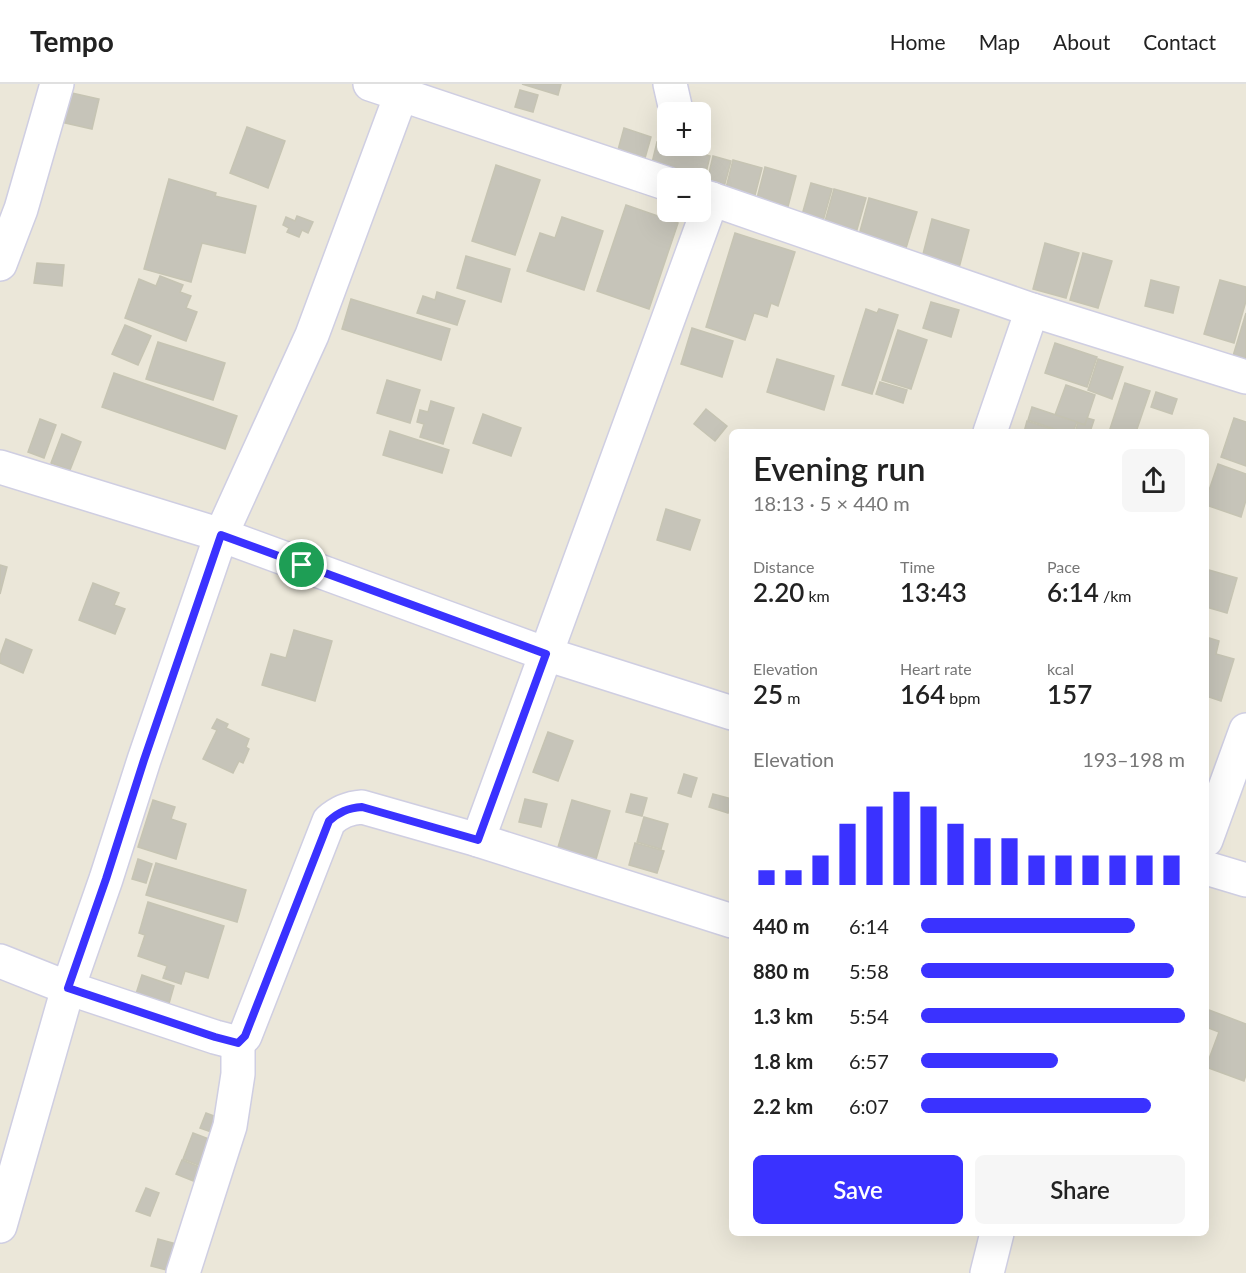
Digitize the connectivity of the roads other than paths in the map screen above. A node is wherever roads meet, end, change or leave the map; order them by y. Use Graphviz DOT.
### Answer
graph roads {
  1 [pos="57,84"];
  2 [pos="369,84"];
  3 [pos="404,89"];
  4 [pos="657,180"];
  5 [pos="711,199"];
  6 [pos="697,222"];
  7 [pos="0,264"];
  8 [pos="1032,310"];
  9 [pos="1246,377"];
  10 [pos="991,429"];
  11 [pos="0,467"];
  12 [pos="221,535"];
  13 [pos="546,654"];
  14 [pos="729,712"];
  15 [pos="1246,730"];
  16 [pos="1209,832"];
  17 [pos="478,840"];
  18 [pos="1209,869"];
  19 [pos="1246,880"];
  20 [pos="729,920"];
  21 [pos="0,961"];
  22 [pos="68,988"];
  23 [pos="238,1043"];
  24 [pos="0,1226"];
  25 [pos="996,1236"];
  26 [pos="183,1273"];
  27 [pos="987,1273"];
  1 -- 7 [label="street"];
  2 -- 3 [label="street"];
  3 -- 4 [label="street"];
  3 -- 12 [label="street"];
  5 -- 8 [label="street"];
  6 -- 13 [label="street"];
  8 -- 9 [label="street"];
  8 -- 10 [label="street"];
  11 -- 12 [label="street"];
  12 -- 13 [label="street"];
  12 -- 22 [label="street"];
  13 -- 14 [label="street"];
  13 -- 17 [label="street"];
  15 -- 16 [label="street"];
  17 -- 20 [label="street"];
  17 -- 23 [label="street"];
  18 -- 19 [label="street"];
  21 -- 22 [label="street"];
  22 -- 23 [label="street"];
  22 -- 24 [label="street"];
  23 -- 26 [label="street"];
  25 -- 27 [label="street"];
}
